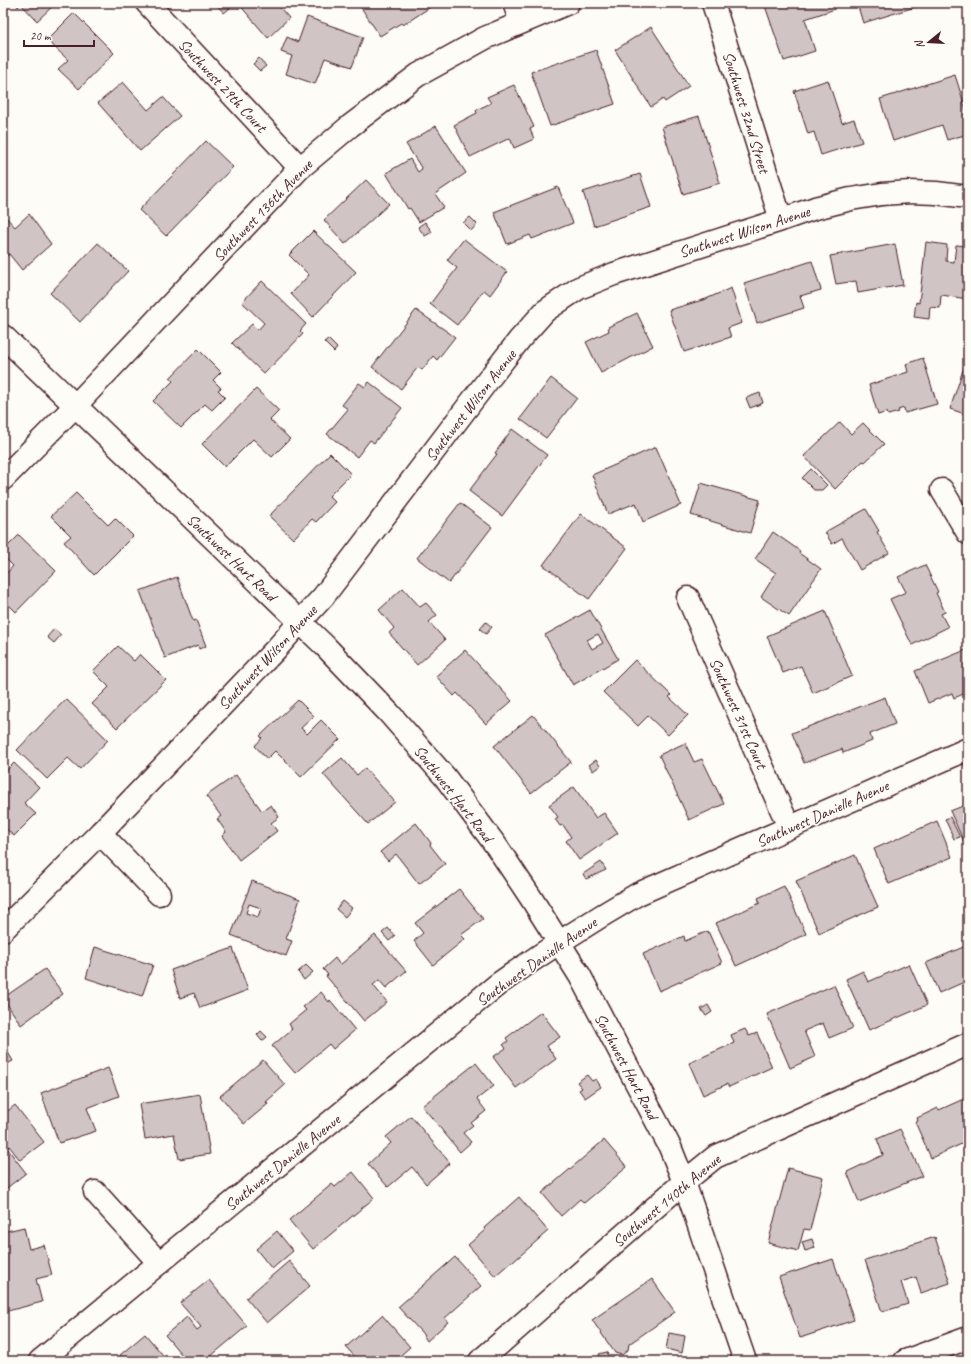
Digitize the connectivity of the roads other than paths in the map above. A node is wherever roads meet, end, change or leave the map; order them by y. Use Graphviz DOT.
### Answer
graph roads {
  1 [pos="146,3"];
  2 [pos="568,3"];
  3 [pos="714,3"];
  4 [pos="517,12"];
  5 [pos="300,168"];
  6 [pos="968,197"];
  7 [pos="781,220"];
  8 [pos="3,336"];
  9 [pos="75,406"];
  10 [pos="3,479"];
  11 [pos="942,490"];
  12 [pos="968,533"];
  13 [pos="688,598"];
  14 [pos="300,622"];
  15 [pos="968,748"];
  16 [pos="789,827"];
  17 [pos="100,833"];
  18 [pos="159,894"];
  19 [pos="3,930"];
  20 [pos="560,942"];
  21 [pos="968,1044"];
  22 [pos="684,1182"];
  23 [pos="95,1192"];
  24 [pos="159,1263"];
  25 [pos="968,1338"];
  26 [pos="40,1361"];
  27 [pos="480,1361"];
  28 [pos="745,1361"];
  29 [pos="905,1361"];
  1 -- 5 [label="street, Southwest 29th Court"];
  2 -- 4 [label="street, Southwest 136th Avenue"];
  3 -- 7 [label="street, Southwest 32nd Street"];
  4 -- 5 [label="street, Southwest 136th Avenue"];
  5 -- 9 [label="street, Southwest 136th Avenue"];
  6 -- 7 [label="street, Southwest Wilson Avenue"];
  7 -- 14 [label="street, Southwest Wilson Avenue"];
  8 -- 9 [label="street, Southwest Hart Road"];
  9 -- 10 [label="street, Southwest 136th Avenue"];
  9 -- 14 [label="street, Southwest Hart Road"];
  11 -- 12 [label="street"];
  13 -- 16 [label="street, Southwest 31st Court"];
  14 -- 17 [label="street, Southwest Wilson Avenue"];
  14 -- 20 [label="street, Southwest Hart Road"];
  15 -- 16 [label="street, Southwest Danielle Avenue"];
  16 -- 20 [label="street, Southwest Danielle Avenue"];
  17 -- 18 [label="street"];
  17 -- 19 [label="street, Southwest Wilson Avenue"];
  20 -- 22 [label="street, Southwest Hart Road"];
  20 -- 24 [label="street, Southwest Danielle Avenue"];
  21 -- 22 [label="street, Southwest 140th Avenue"];
  22 -- 27 [label="street, Southwest 140th Avenue"];
  22 -- 28 [label="street, Southwest Hart Road"];
  23 -- 24 [label="street"];
  24 -- 26 [label="street, Southwest Danielle Avenue"];
  25 -- 29 [label="street"];
}
